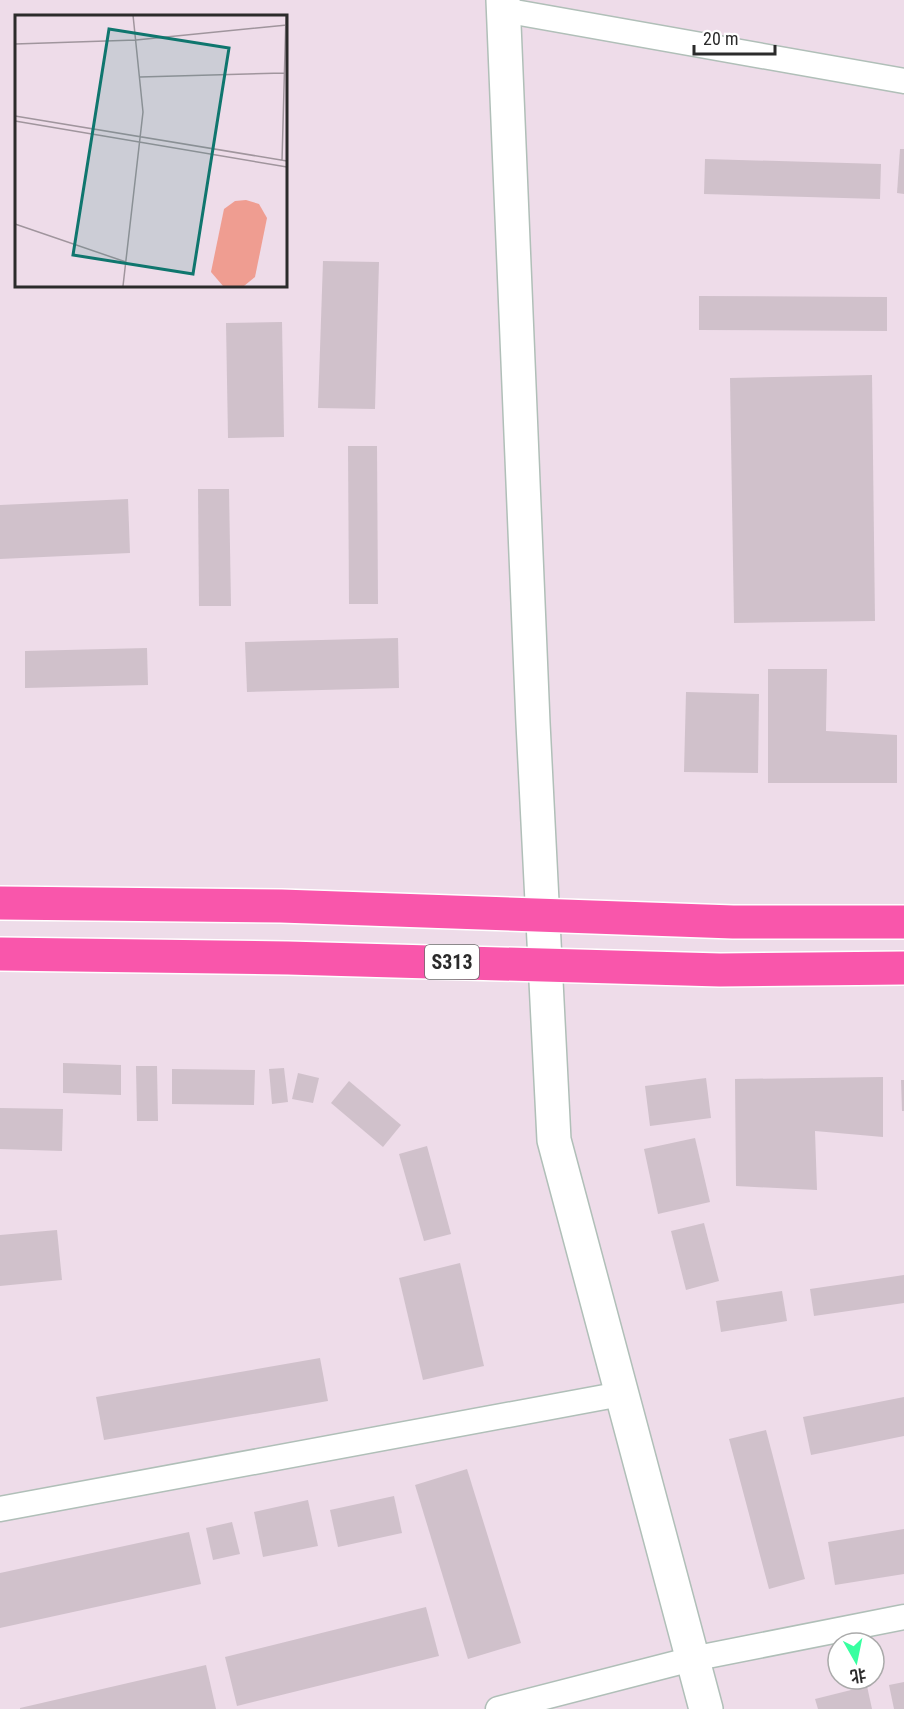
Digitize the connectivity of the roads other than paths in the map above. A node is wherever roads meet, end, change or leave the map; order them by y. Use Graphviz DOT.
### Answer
graph roads {
  1 [pos="503,5"];
  2 [pos="904,81"];
  3 [pos="0,903"];
  4 [pos="543,915"];
  5 [pos="904,922"];
  6 [pos="0,954"];
  7 [pos="545,965"];
  8 [pos="904,968"];
  9 [pos="621,1394"];
  10 [pos="0,1509"];
  11 [pos="904,1617"];
  12 [pos="692,1659"];
  13 [pos="498,1709"];
  14 [pos="706,1709"];
  1 -- 2 [label="street"];
  1 -- 4 [label="main road"];
  3 -- 4 [label="main road"];
  4 -- 5 [label="main road"];
  4 -- 7 [label="main road"];
  6 -- 7 [label="main road, S313"];
  7 -- 8 [label="main road, S313"];
  7 -- 9 [label="main road"];
  9 -- 10 [label="street"];
  9 -- 12 [label="main road"];
  11 -- 12 [label="street"];
  12 -- 13 [label="street"];
  12 -- 14 [label="main road"];
}
